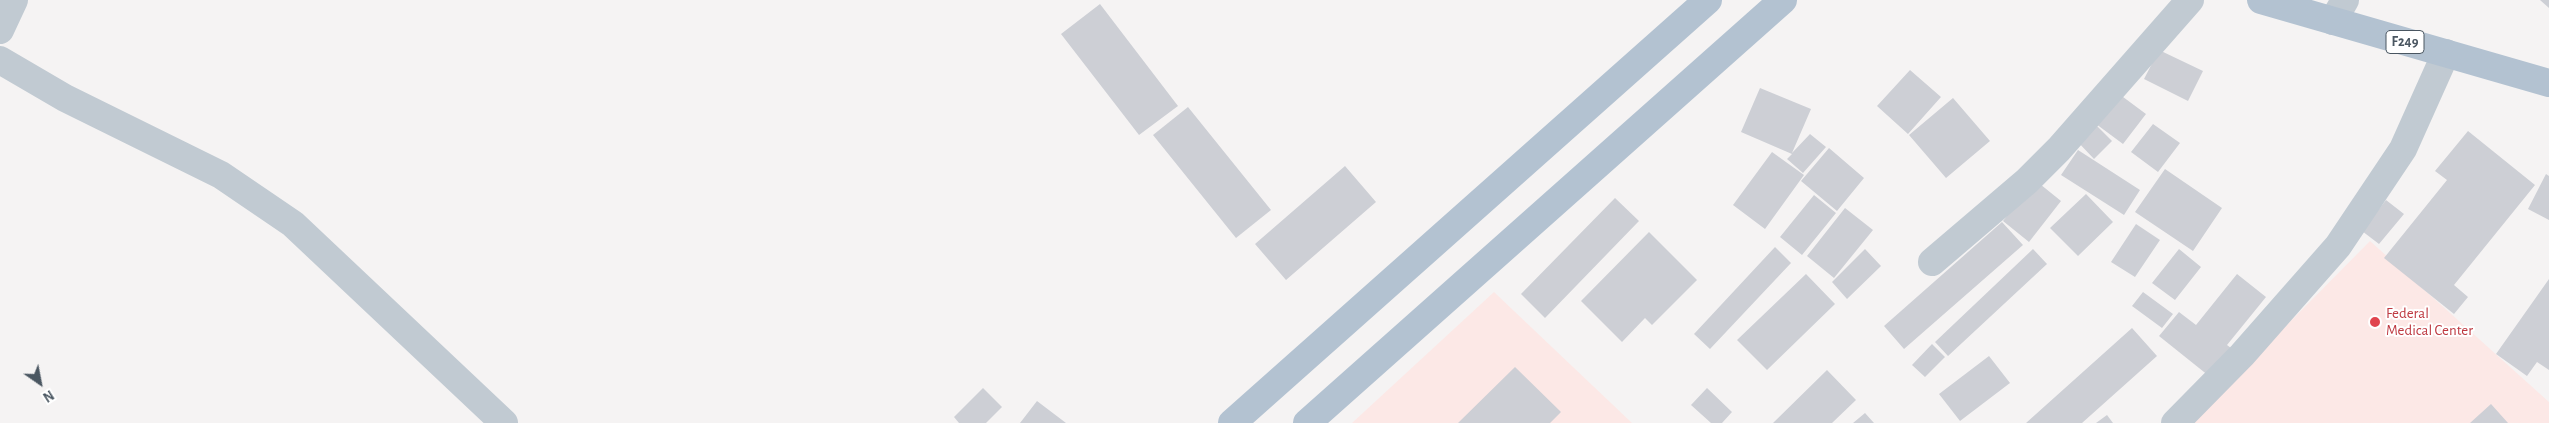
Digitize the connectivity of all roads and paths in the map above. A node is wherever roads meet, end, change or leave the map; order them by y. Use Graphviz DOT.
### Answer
graph roads {
  1 [pos="14,0"];
  2 [pos="1708,0"];
  3 [pos="1783,0"];
  4 [pos="2190,0"];
  5 [pos="2261,0"];
  6 [pos="2339,10"];
  7 [pos="0,30"];
  8 [pos="2446,53"];
  9 [pos="0,60"];
  10 [pos="2549,83"];
  11 [pos="1932,262"];
  12 [pos="504,423"];
  13 [pos="1232,423"];
  14 [pos="1307,423"];
  15 [pos="2175,423"];
  1 -- 7 [label="street"];
  2 -- 13 [label="main road"];
  3 -- 14 [label="main road"];
  4 -- 11 [label="street"];
  5 -- 6 [label="main road, F249"];
  6 -- 8 [label="main road, F249"];
  8 -- 10 [label="main road, F249"];
  8 -- 15 [label="street"];
  9 -- 12 [label="street"];
}
